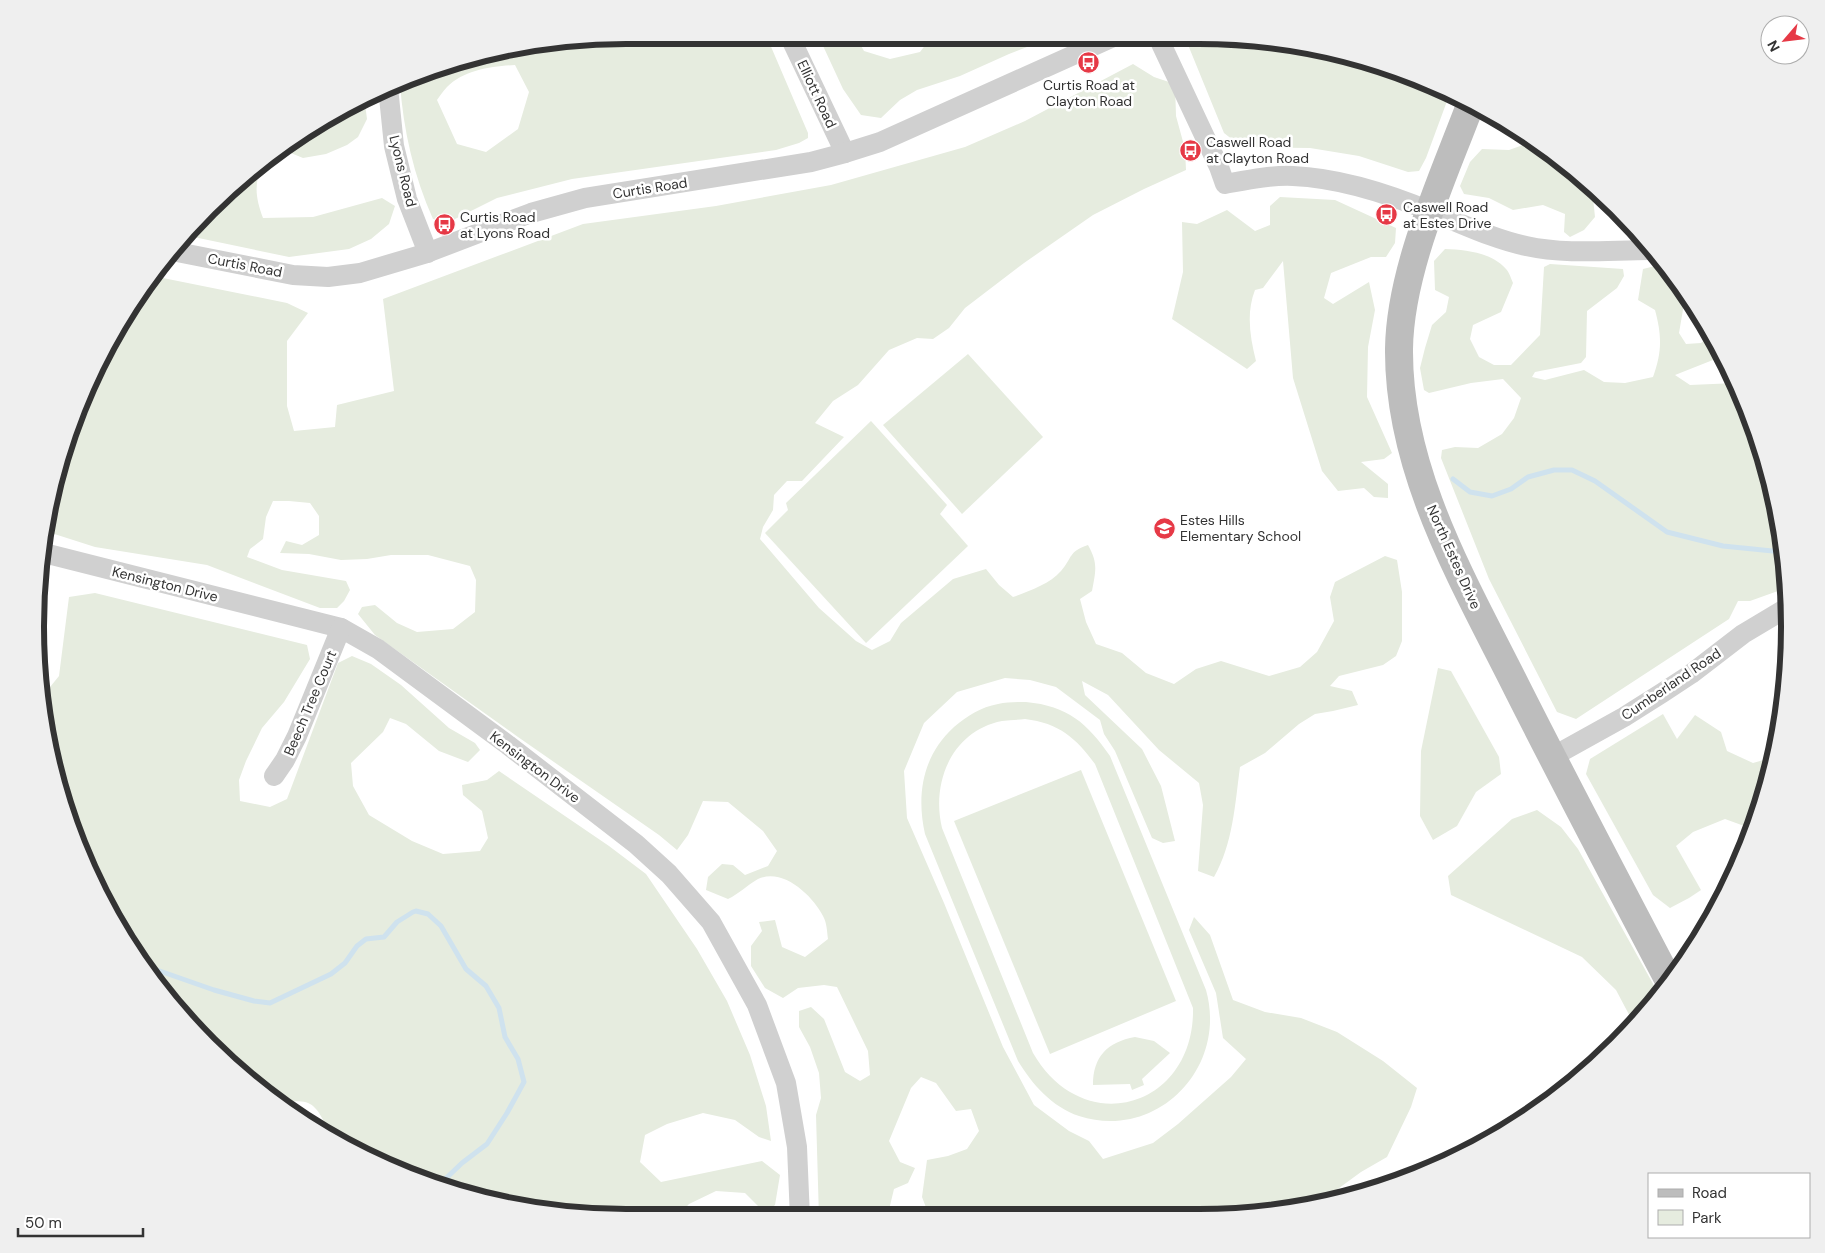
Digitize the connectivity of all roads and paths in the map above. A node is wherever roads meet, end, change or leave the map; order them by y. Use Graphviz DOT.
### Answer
graph roads {
  1 [pos="794,44"];
  2 [pos="1098,44"];
  3 [pos="1161,44"];
  4 [pos="389,95"];
  5 [pos="1468,110"];
  6 [pos="845,153"];
  7 [pos="1430,211"];
  8 [pos="1644,250"];
  9 [pos="180,253"];
  10 [pos="428,253"];
  11 [pos="49,554"];
  12 [pos="1781,611"];
  13 [pos="341,628"];
  14 [pos="1552,758"];
  15 [pos="274,776"];
  16 [pos="1666,975"];
  17 [pos="800,1209"];
  1 -- 6 [label="street, Elliott Road"];
  2 -- 6 [label="street, Curtis Road"];
  3 -- 7 [label="street"];
  4 -- 10 [label="street, Lyons Road"];
  5 -- 7 [label="main road, North Estes Drive"];
  6 -- 10 [label="street, Curtis Road"];
  7 -- 8 [label="street"];
  7 -- 14 [label="main road, North Estes Drive"];
  9 -- 10 [label="street, Curtis Road"];
  11 -- 13 [label="street, Kensington Drive"];
  12 -- 14 [label="street, Cumberland Road"];
  13 -- 15 [label="street, Beech Tree Court"];
  13 -- 17 [label="street, Kensington Drive"];
  14 -- 16 [label="main road, North Estes Drive"];
}
